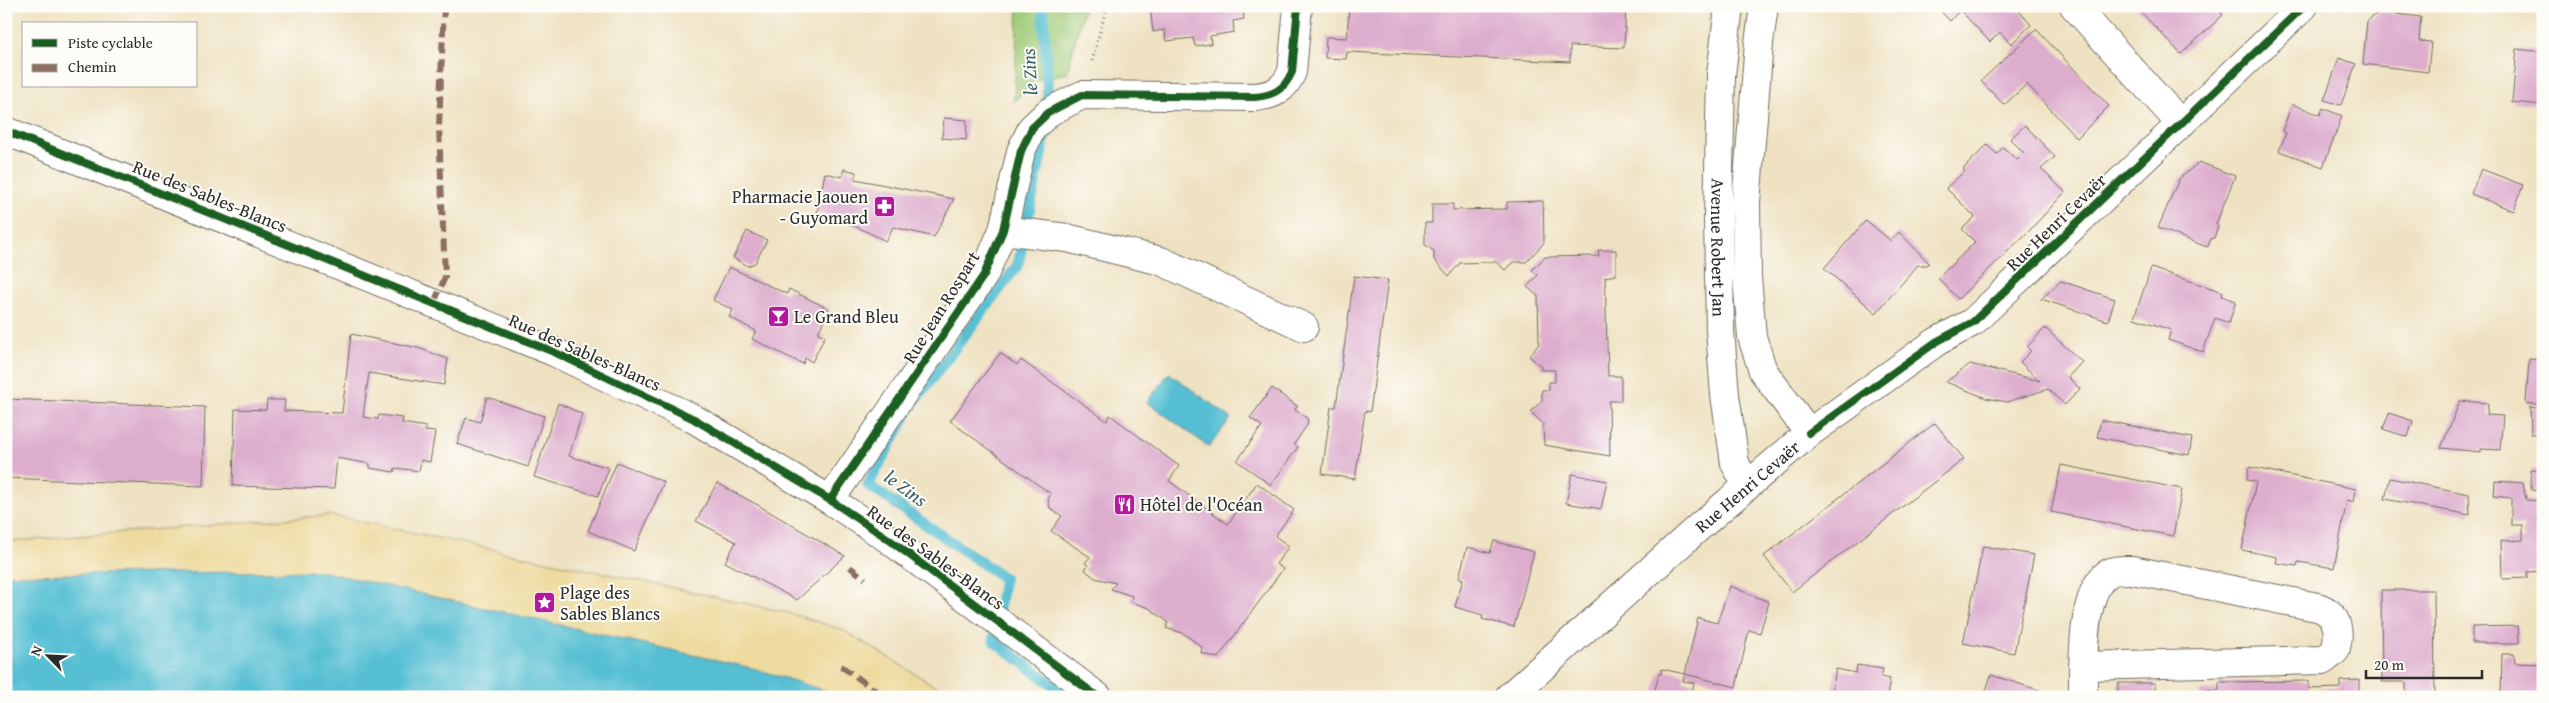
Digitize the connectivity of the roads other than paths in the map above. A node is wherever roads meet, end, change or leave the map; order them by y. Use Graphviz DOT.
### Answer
graph roads {
  1 [pos="1298,6"];
  2 [pos="1729,6"];
  3 [pos="1764,6"];
  4 [pos="2074,6"];
  5 [pos="2304,6"];
  6 [pos="2181,124"];
  7 [pos="6,131"];
  8 [pos="1003,230"];
  9 [pos="1304,328"];
  10 [pos="1809,432"];
  11 [pos="1747,486"];
  12 [pos="830,500"];
  13 [pos="2083,666"];
  14 [pos="1098,697"];
  15 [pos="1509,697"];
  16 [pos="2084,697"];
  1 -- 8 [label="main road, Rue Jean Rospart"];
  2 -- 11 [label="main road, Avenue Robert Jan"];
  3 -- 10 [label="main road, Avenue Robert Jan"];
  4 -- 6 [label="main road"];
  5 -- 6 [label="main road, Rue Henri Cevaër"];
  6 -- 10 [label="main road, Rue Henri Cevaër"];
  7 -- 12 [label="main road, Rue des Sables-Blancs"];
  8 -- 9 [label="main road"];
  8 -- 12 [label="main road, Rue Jean Rospart"];
  10 -- 11 [label="main road, Rue Henri Cevaër"];
  11 -- 15 [label="main road, Rue Henri Cevaër"];
  12 -- 14 [label="main road, Rue des Sables-Blancs"];
  13 -- 13 [label="main road"];
  13 -- 16 [label="main road"];
}
